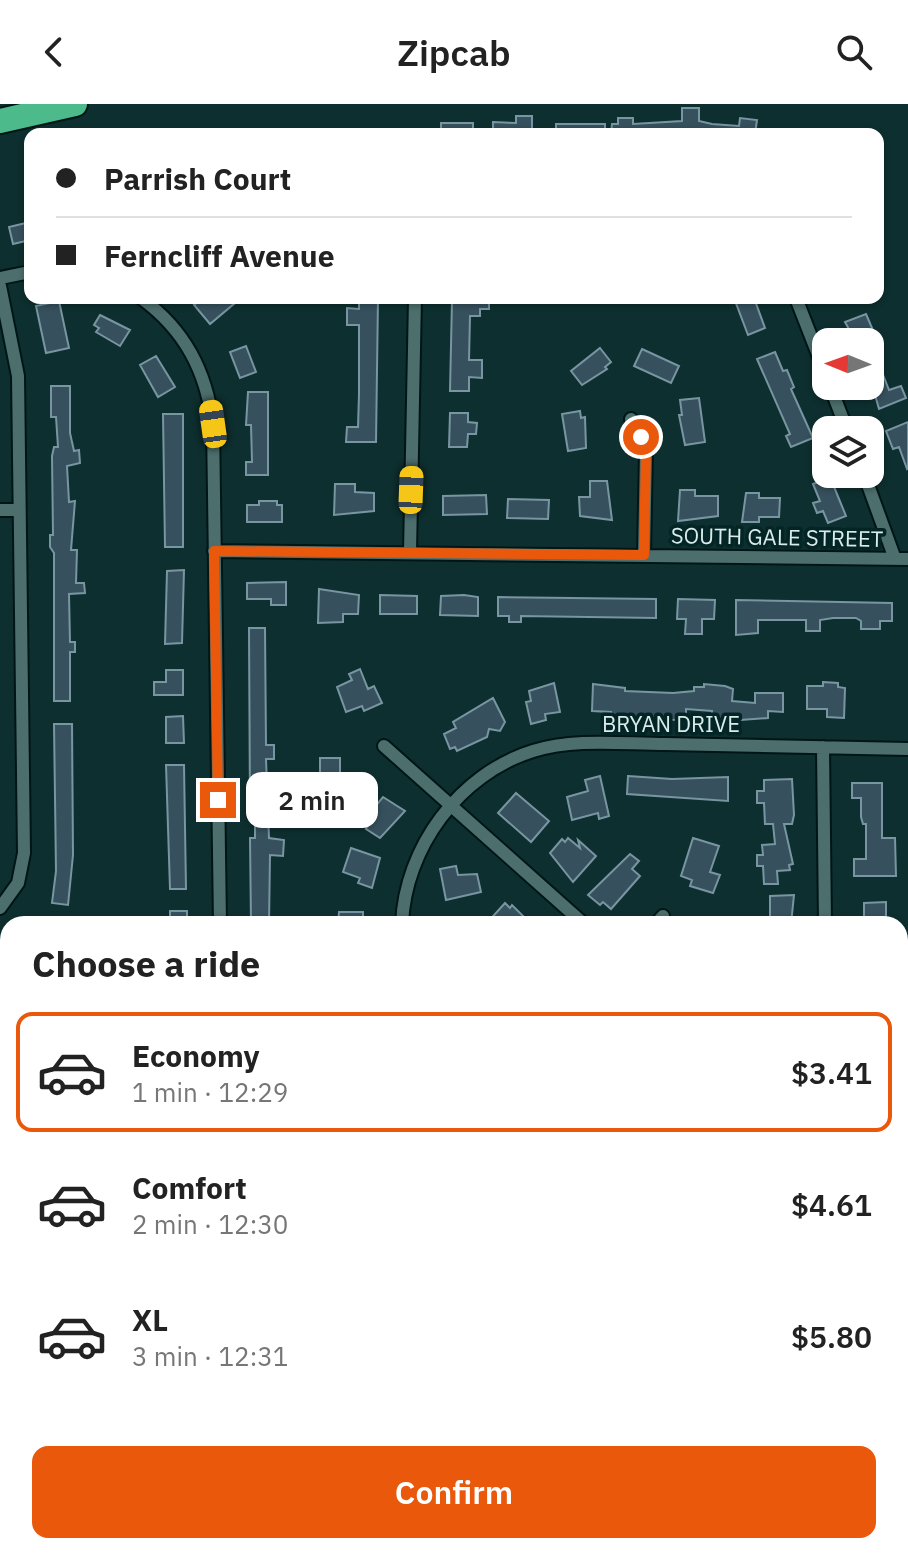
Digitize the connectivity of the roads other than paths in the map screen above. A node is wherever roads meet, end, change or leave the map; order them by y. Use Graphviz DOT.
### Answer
graph roads {
  1 [pos="75,104"];
  2 [pos="0,121"];
  3 [pos="24,273"];
  4 [pos="0,278"];
  5 [pos="0,286"];
  6 [pos="152,304"];
  7 [pos="415,304"];
  8 [pos="798,304"];
  9 [pos="812,339"];
  10 [pos="631,419"];
  11 [pos="870,488"];
  12 [pos="0,510"];
  13 [pos="19,510"];
  14 [pos="214,551"];
  15 [pos="410,552"];
  16 [pos="644,555"];
  17 [pos="901,559"];
  18 [pos="384,746"];
  19 [pos="823,747"];
  20 [pos="908,749"];
  21 [pos="452,806"];
  22 [pos="0,908"];
  23 [pos="220,916"];
  24 [pos="404,916"];
  25 [pos="575,916"];
  26 [pos="825,916"];
  1 -- 2 [label="highway"];
  3 -- 4 [label="street"];
  5 -- 13 [label="street"];
  6 -- 14 [label="street"];
  7 -- 15 [label="street"];
  8 -- 9 [label="street"];
  10 -- 16 [label="street"];
  11 -- 17 [label="street"];
  12 -- 13 [label="street"];
  13 -- 22 [label="street"];
  14 -- 15 [label="street, SOUTH GALE STREET"];
  14 -- 23 [label="street"];
  15 -- 16 [label="street, SOUTH GALE STREET"];
  16 -- 17 [label="street, SOUTH GALE STREET"];
  18 -- 21 [label="street"];
  19 -- 20 [label="street, BRYAN DRIVE"];
  19 -- 21 [label="street, BRYAN DRIVE"];
  19 -- 26 [label="street"];
  21 -- 24 [label="street, BRYAN DRIVE"];
  21 -- 25 [label="street"];
}
